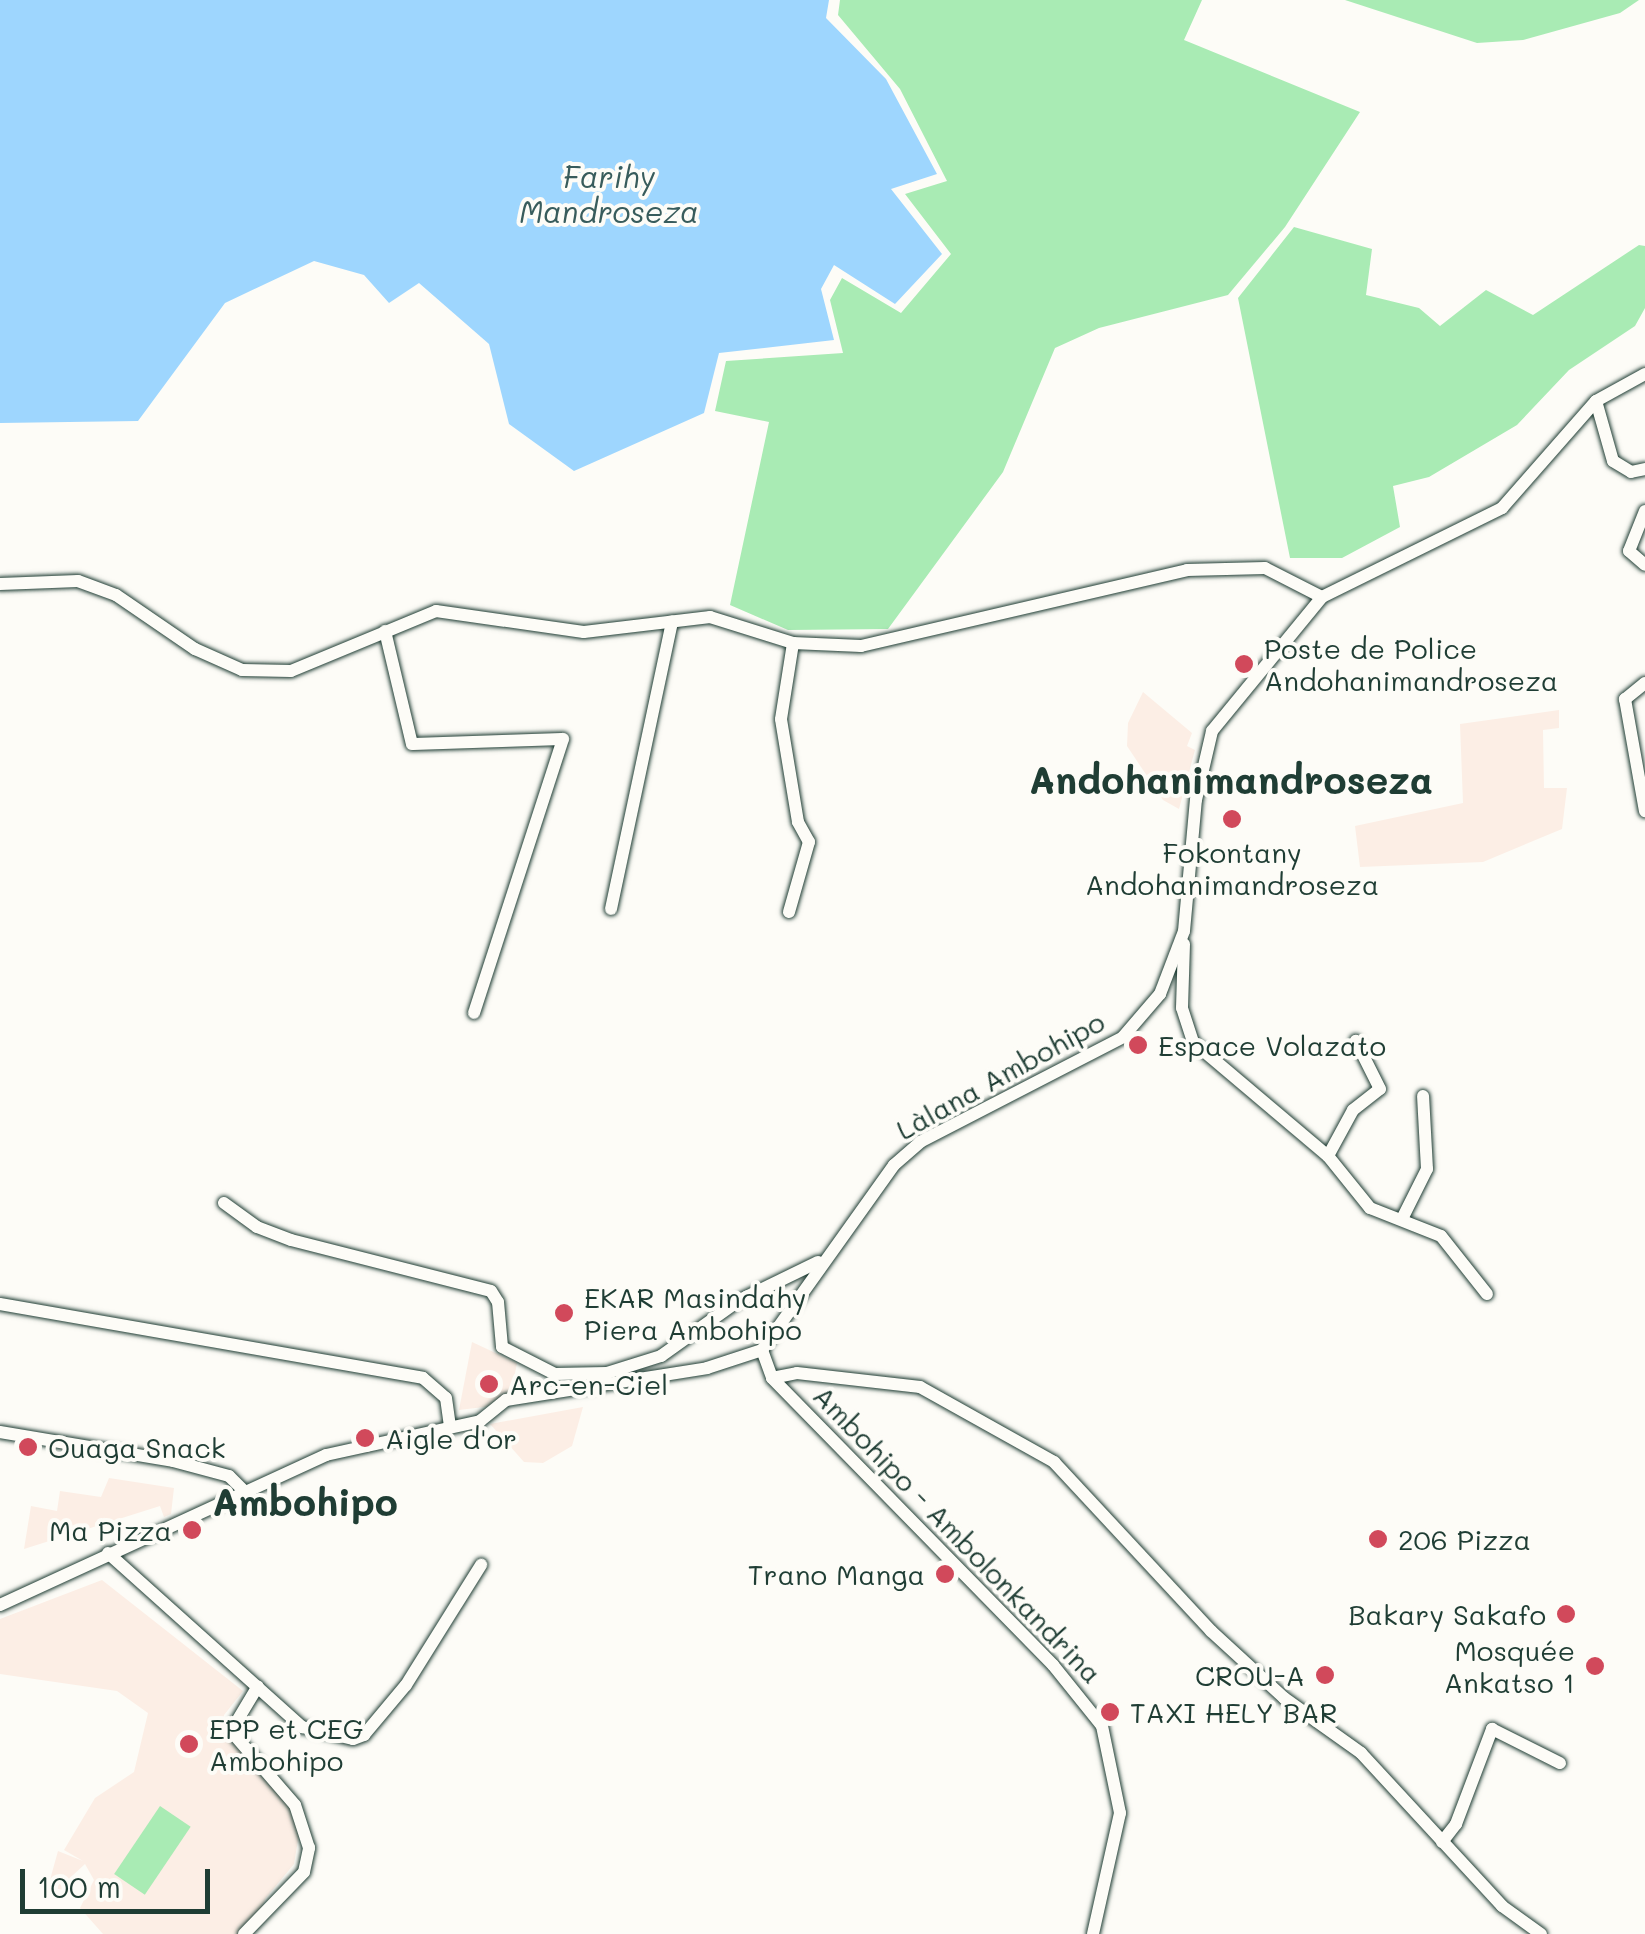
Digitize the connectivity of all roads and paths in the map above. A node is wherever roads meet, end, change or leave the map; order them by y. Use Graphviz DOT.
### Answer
graph roads {
  1 [pos="1645,374"];
  2 [pos="1596,401"];
  3 [pos="1645,469"];
  4 [pos="1645,511"];
  5 [pos="1645,565"];
  6 [pos="0,584"];
  7 [pos="1322,596"];
  8 [pos="672,620"];
  9 [pos="385,631"];
  10 [pos="792,644"];
  11 [pos="1645,683"];
  12 [pos="1643,795"];
  13 [pos="1645,811"];
  14 [pos="611,909"];
  15 [pos="790,912"];
  16 [pos="1184,932"];
  17 [pos="474,1013"];
  18 [pos="1356,1042"];
  19 [pos="1422,1096"];
  20 [pos="1328,1156"];
  21 [pos="224,1203"];
  22 [pos="1402,1220"];
  23 [pos="824,1258"];
  24 [pos="1486,1294"];
  25 [pos="0,1304"];
  26 [pos="762,1350"];
  27 [pos="772,1378"];
  28 [pos="450,1427"];
  29 [pos="0,1432"];
  30 [pos="244,1491"];
  31 [pos="108,1553"];
  32 [pos="481,1564"];
  33 [pos="0,1605"];
  34 [pos="258,1686"];
  35 [pos="1560,1763"];
  36 [pos="1442,1842"];
  37 [pos="244,1934"];
  38 [pos="1093,1934"];
  39 [pos="1541,1934"];
  1 -- 2 [label="street, Làlana Ambohipo"];
  2 -- 3 [label="street"];
  2 -- 7 [label="street, Làlana Ambohipo"];
  4 -- 5 [label="street"];
  6 -- 9 [label="street"];
  7 -- 10 [label="street"];
  7 -- 16 [label="street, Làlana Ambohipo"];
  8 -- 9 [label="street"];
  8 -- 10 [label="street"];
  8 -- 14 [label="street"];
  9 -- 17 [label="street"];
  10 -- 15 [label="street"];
  11 -- 12 [label="street"];
  12 -- 13 [label="street"];
  16 -- 20 [label="street"];
  16 -- 23 [label="street, Làlana Ambohipo"];
  18 -- 20 [label="street"];
  19 -- 22 [label="street"];
  20 -- 22 [label="street"];
  21 -- 23 [label="street"];
  22 -- 24 [label="street"];
  23 -- 26 [label="street, Làlana Ambohipo"];
  25 -- 28 [label="street"];
  26 -- 27 [label="street, Ambohipo - Ambolonkandrina"];
  26 -- 28 [label="street"];
  27 -- 36 [label="street"];
  27 -- 38 [label="street, Ambohipo - Ambolonkandrina"];
  28 -- 30 [label="street"];
  29 -- 30 [label="street"];
  30 -- 31 [label="street"];
  31 -- 33 [label="street"];
  31 -- 34 [label="street"];
  32 -- 34 [label="street"];
  34 -- 37 [label="street"];
  35 -- 36 [label="street"];
  36 -- 39 [label="street"];
}
